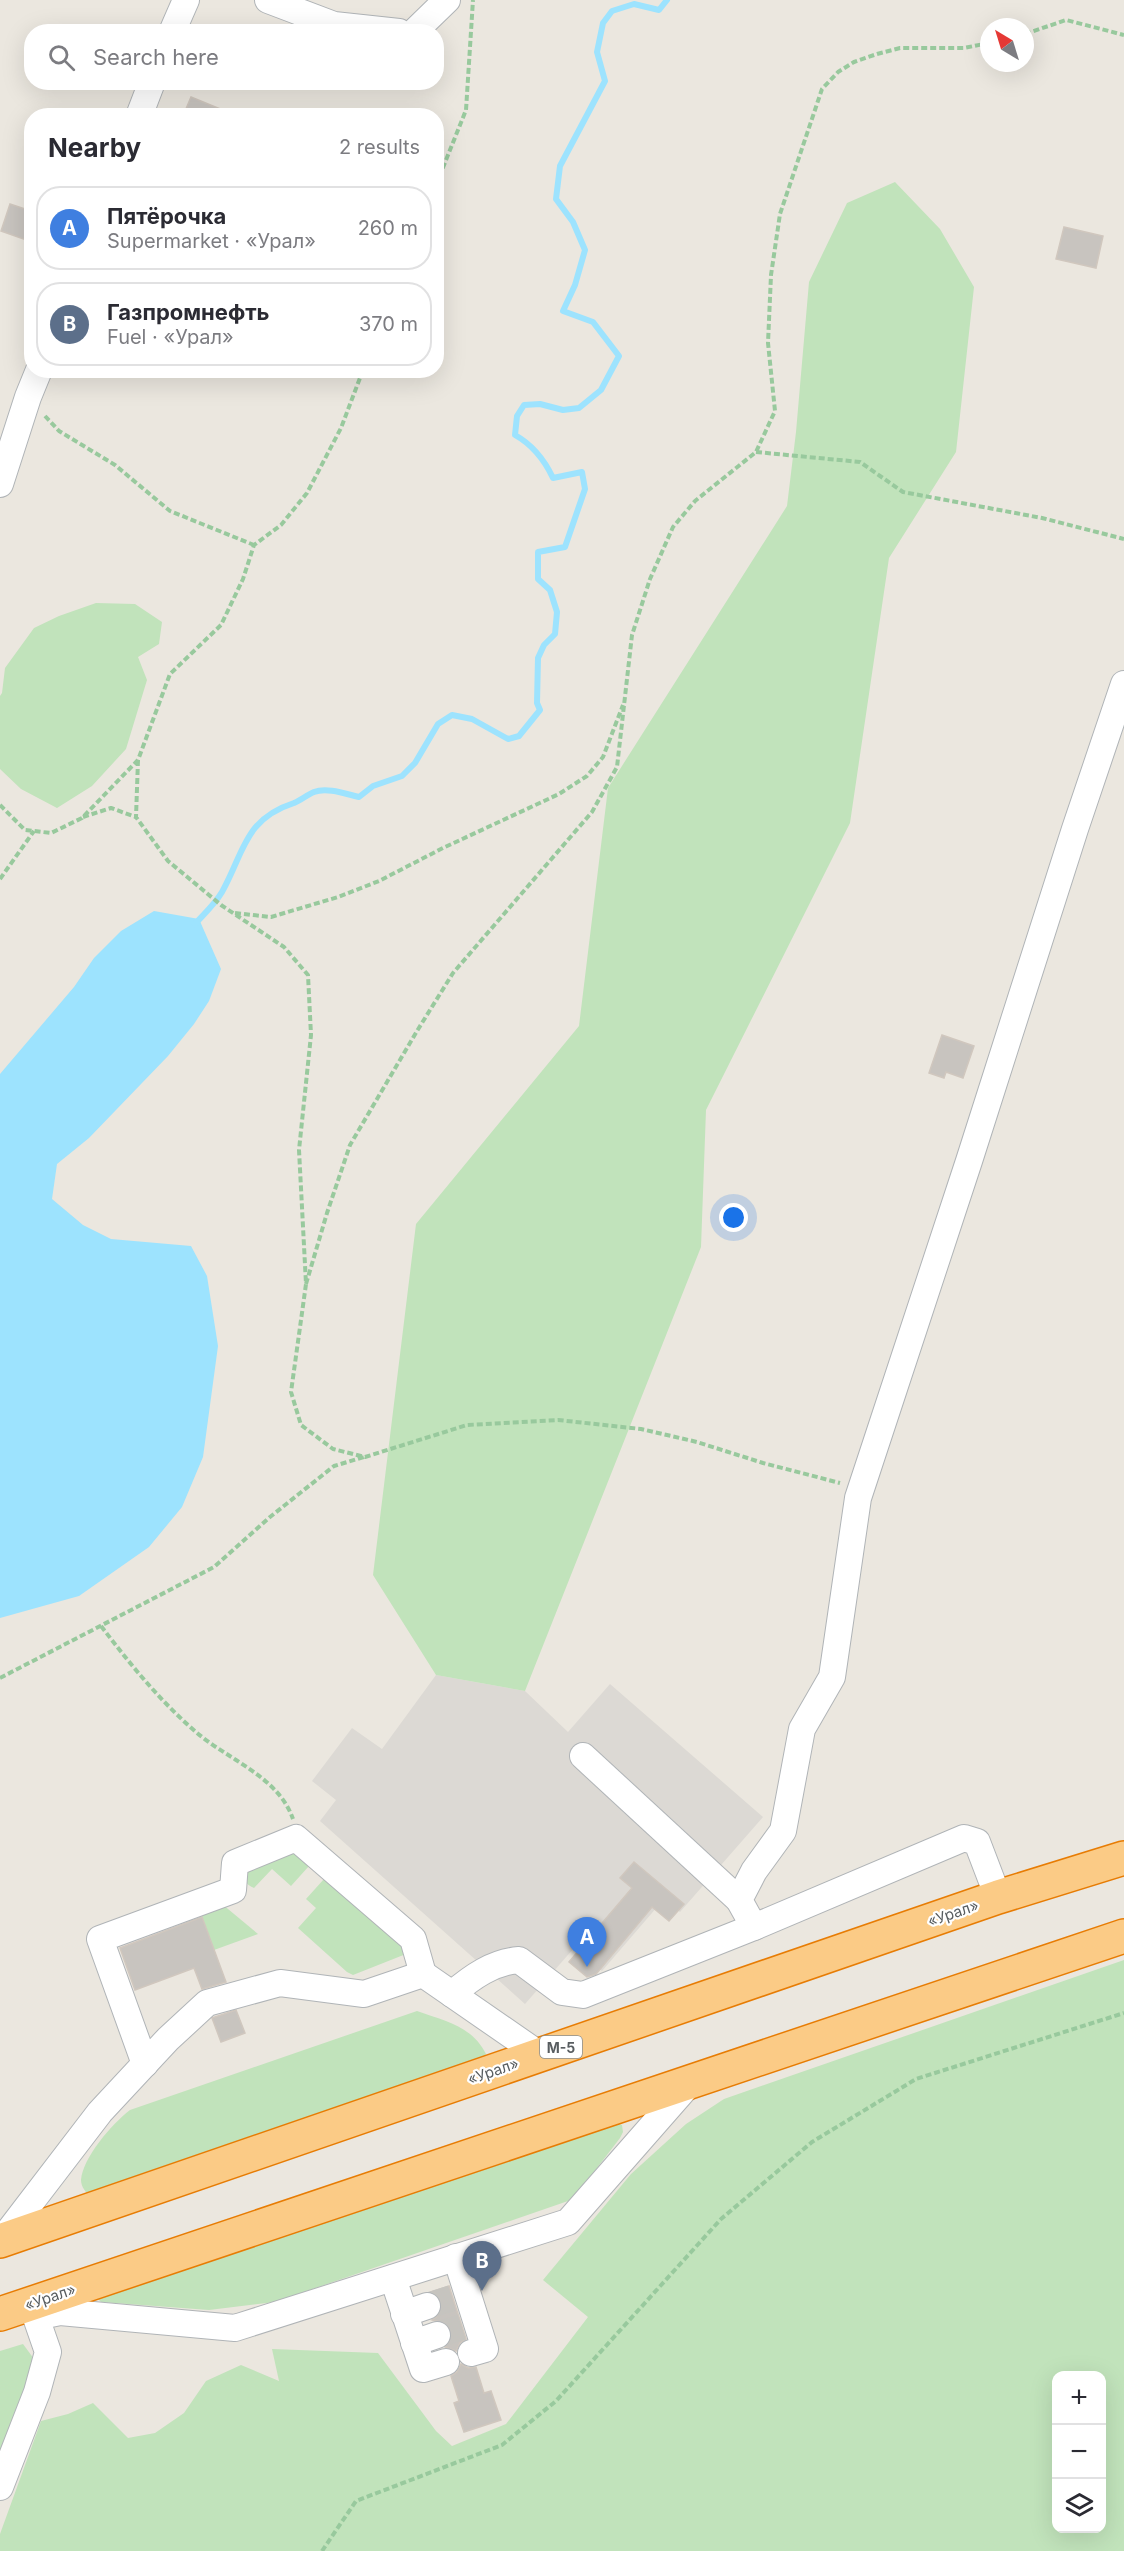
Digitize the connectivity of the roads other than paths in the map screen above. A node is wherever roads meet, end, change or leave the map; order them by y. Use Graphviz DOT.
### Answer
graph roads {
  1 [pos="186,0"];
  2 [pos="268,0"];
  3 [pos="447,0"];
  4 [pos="176,24"];
  5 [pos="334,24"];
  6 [pos="422,24"];
  7 [pos="149,90"];
  8 [pos="142,108"];
  9 [pos="36,378"];
  10 [pos="0,484"];
  11 [pos="1124,684"];
  12 [pos="583,1756"];
  13 [pos="1124,1858"];
  14 [pos="998,1898"];
  15 [pos="739,1900"];
  16 [pos="754,1927"];
  17 [pos="1124,1936"];
  18 [pos="423,1974"];
  19 [pos="452,1994"];
  20 [pos="540,2055"];
  21 [pos="146,2064"];
  22 [pos="689,2084"];
  23 [pos="1,2241"];
  24 [pos="456,2257"];
  25 [pos="393,2278"];
  26 [pos="33,2310"];
  27 [pos="0,2314"];
  28 [pos="471,2353"];
  29 [pos="446,2362"];
  30 [pos="0,2487"];
  1 -- 4 [label="street"];
  2 -- 5 [label="street"];
  3 -- 6 [label="street"];
  7 -- 8 [label="street"];
  9 -- 10 [label="street"];
  11 -- 15 [label="street"];
  12 -- 15 [label="street"];
  13 -- 14 [label="highway, «Урал» / М-5"];
  14 -- 16 [label="street"];
  14 -- 20 [label="highway, «Урал» / М-5"];
  15 -- 16 [label="street"];
  16 -- 19 [label="street"];
  17 -- 22 [label="highway, «Урал»"];
  18 -- 19 [label="street"];
  18 -- 21 [label="street"];
  18 -- 21 [label="street"];
  19 -- 20 [label="street"];
  20 -- 23 [label="highway, «Урал» / М-5"];
  21 -- 23 [label="street"];
  22 -- 24 [label="street"];
  22 -- 26 [label="highway, «Урал»"];
  24 -- 25 [label="street"];
  24 -- 28 [label="street"];
  25 -- 26 [label="street"];
  25 -- 29 [label="street"];
  26 -- 27 [label="highway, «Урал»"];
  26 -- 30 [label="street"];
}
